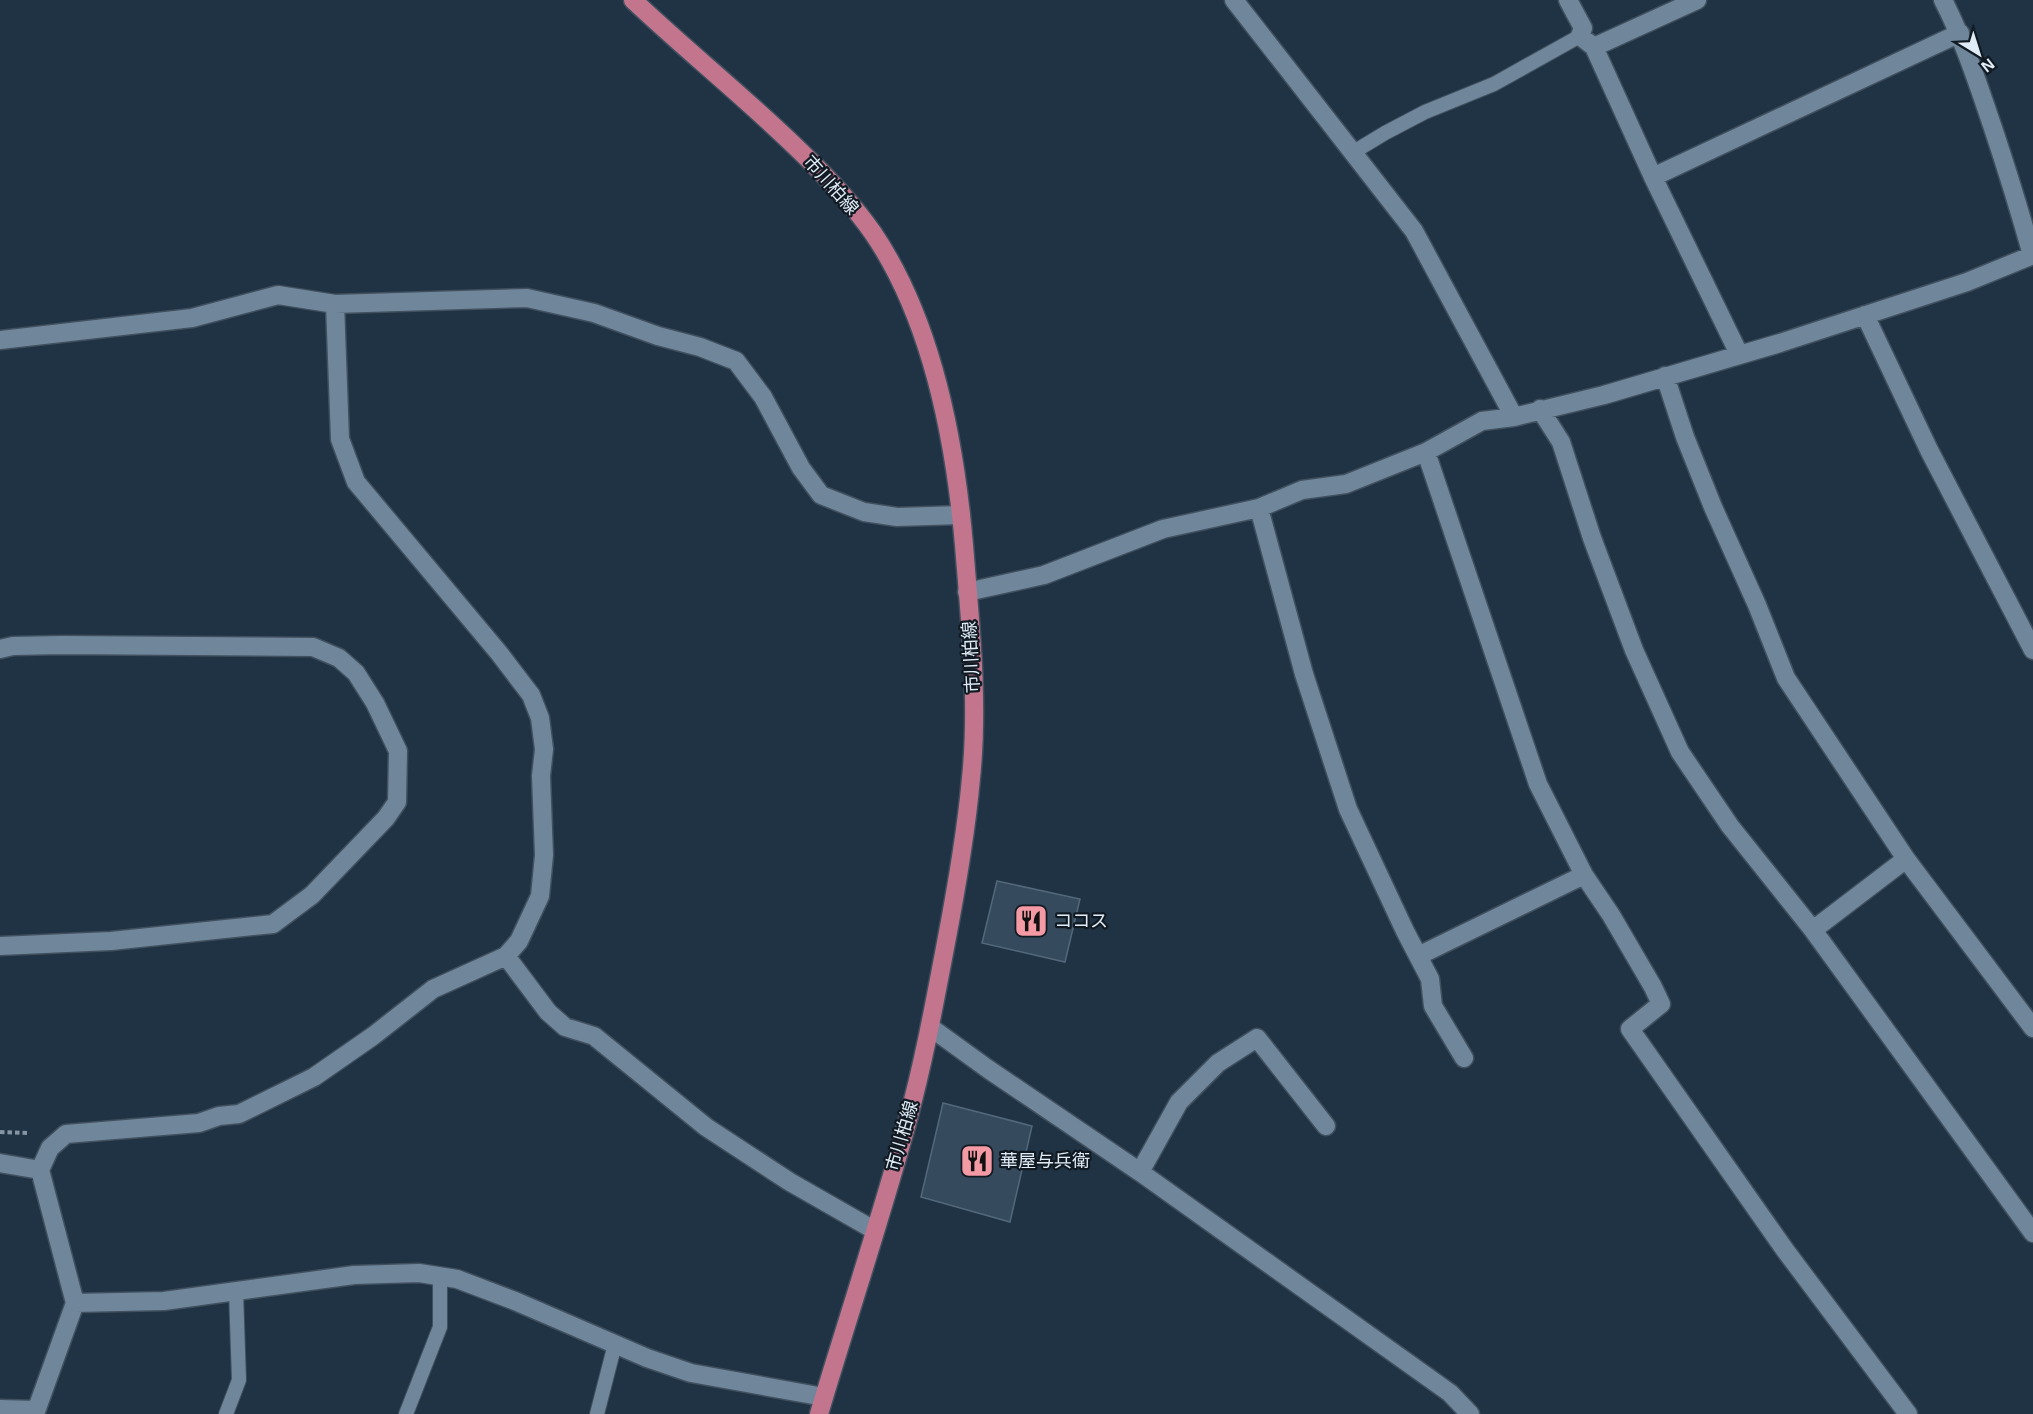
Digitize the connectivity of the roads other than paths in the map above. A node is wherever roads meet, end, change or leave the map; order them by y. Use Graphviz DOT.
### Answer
graph roads {
  1 [pos="633,0"];
  2 [pos="1234,0"];
  3 [pos="1568,0"];
  4 [pos="1697,0"];
  5 [pos="1943,0"];
  6 [pos="1960,33"];
  7 [pos="1587,42"];
  8 [pos="1352,153"];
  9 [pos="1653,177"];
  10 [pos="2032,255"];
  11 [pos="335,304"];
  12 [pos="1865,315"];
  13 [pos="0,340"];
  14 [pos="1739,354"];
  15 [pos="1665,376"];
  16 [pos="1540,409"];
  17 [pos="1514,417"];
  18 [pos="1426,452"];
  19 [pos="1259,508"];
  20 [pos="961,515"];
  21 [pos="967,592"];
  22 [pos="0,649"];
  23 [pos="2033,650"];
  24 [pos="1906,859"];
  25 [pos="1584,875"];
  26 [pos="1813,930"];
  27 [pos="0,946"];
  28 [pos="506,956"];
  29 [pos="1418,956"];
  30 [pos="930,1027"];
  31 [pos="2033,1028"];
  32 [pos="1464,1058"];
  33 [pos="1326,1126"];
  34 [pos="0,1163"];
  35 [pos="40,1170"];
  36 [pos="1140,1172"];
  37 [pos="874,1230"];
  38 [pos="2033,1233"];
  39 [pos="440,1276"];
  40 [pos="236,1292"];
  41 [pos="75,1303"];
  42 [pos="615,1344"];
  43 [pos="822,1406"];
  44 [pos="0,1409"];
  45 [pos="36,1412"];
  46 [pos="226,1414"];
  47 [pos="406,1414"];
  48 [pos="597,1414"];
  49 [pos="1470,1414"];
  50 [pos="1908,1414"];
  1 -- 20 [label="main road, 市川柏線"];
  2 -- 8 [label="street"];
  3 -- 7 [label="street"];
  4 -- 7 [label="street"];
  5 -- 6 [label="street"];
  6 -- 9 [label="street"];
  6 -- 10 [label="street"];
  7 -- 8 [label="lane"];
  7 -- 9 [label="street"];
  8 -- 17 [label="street"];
  9 -- 14 [label="street"];
  10 -- 12 [label="street"];
  11 -- 13 [label="street"];
  11 -- 20 [label="street"];
  11 -- 28 [label="street"];
  12 -- 14 [label="street"];
  12 -- 23 [label="street"];
  14 -- 15 [label="street"];
  15 -- 16 [label="street"];
  15 -- 24 [label="street"];
  16 -- 17 [label="street"];
  16 -- 26 [label="street"];
  17 -- 18 [label="street"];
  18 -- 19 [label="street"];
  18 -- 25 [label="street"];
  19 -- 21 [label="street"];
  19 -- 29 [label="street"];
  20 -- 21 [label="main road, 市川柏線"];
  21 -- 30 [label="main road, 市川柏線"];
  22 -- 27 [label="street"];
  24 -- 26 [label="street"];
  24 -- 31 [label="street"];
  25 -- 29 [label="street"];
  25 -- 50 [label="street"];
  26 -- 38 [label="street"];
  28 -- 35 [label="street"];
  28 -- 37 [label="street"];
  29 -- 32 [label="street"];
  30 -- 36 [label="street"];
  30 -- 37 [label="main road, 市川柏線"];
  33 -- 36 [label="street"];
  34 -- 35 [label="street"];
  35 -- 41 [label="street"];
  36 -- 49 [label="street"];
  37 -- 43 [label="main road, 市川柏線"];
  39 -- 40 [label="street"];
  39 -- 42 [label="street"];
  39 -- 47 [label="lane"];
  40 -- 41 [label="street"];
  40 -- 46 [label="lane"];
  41 -- 45 [label="street"];
  42 -- 43 [label="street"];
  42 -- 48 [label="lane"];
  44 -- 45 [label="street"];
}
